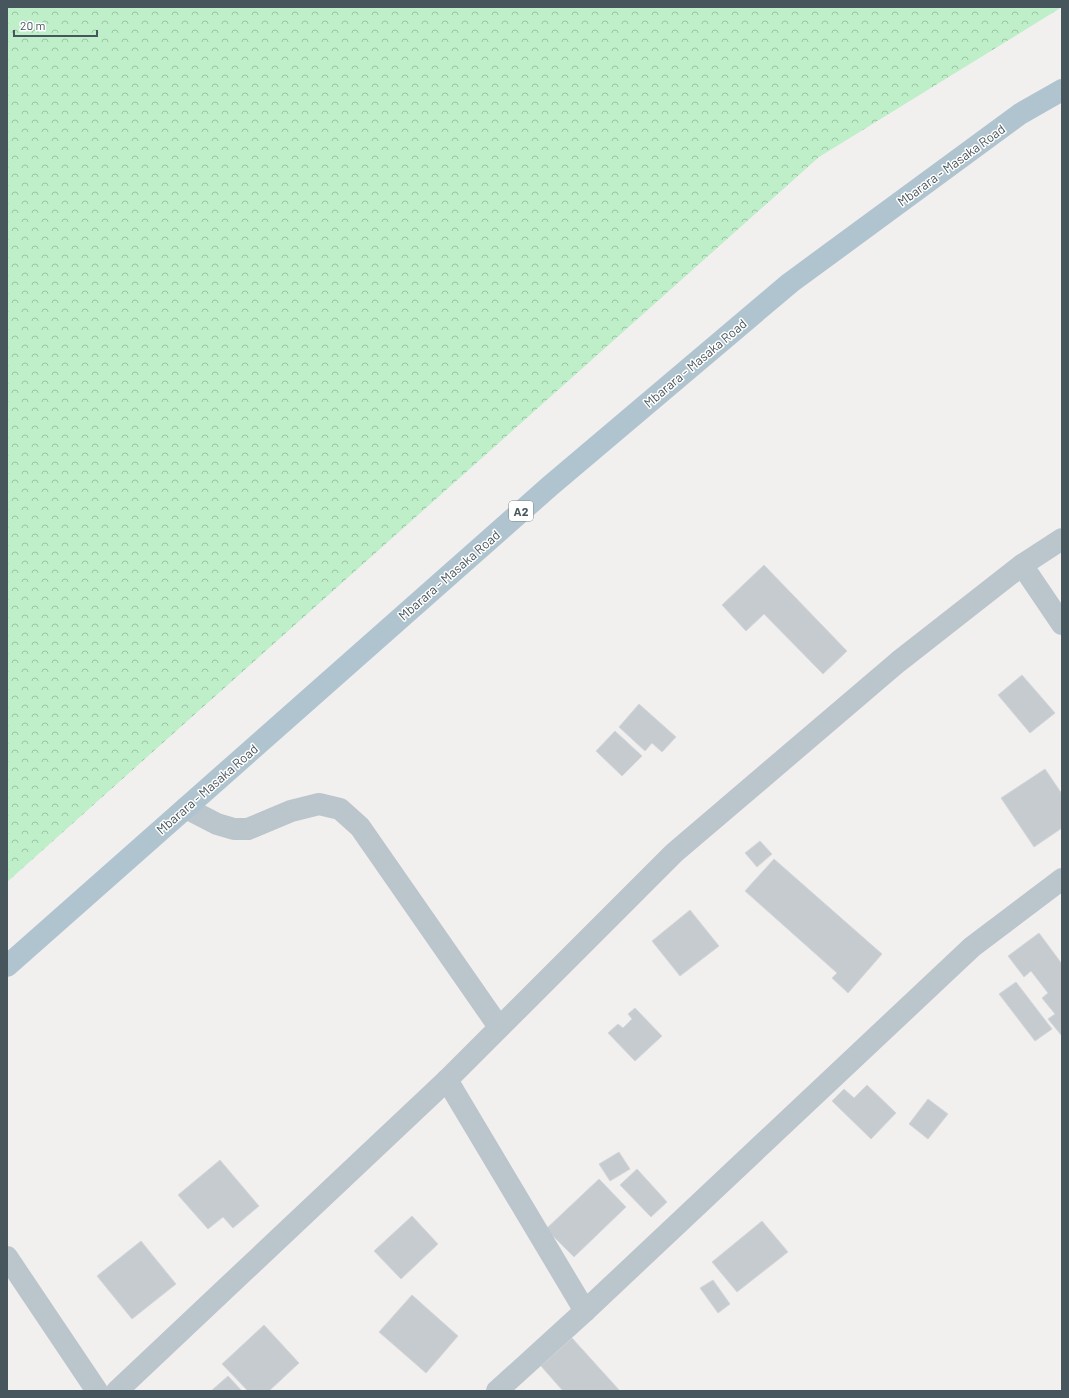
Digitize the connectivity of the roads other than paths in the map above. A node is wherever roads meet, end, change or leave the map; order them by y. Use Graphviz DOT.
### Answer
graph roads {
  1 [pos="1062,90"];
  2 [pos="1062,539"];
  3 [pos="1022,565"];
  4 [pos="1062,624"];
  5 [pos="186,808"];
  6 [pos="1062,879"];
  7 [pos="7,966"];
  8 [pos="499,1027"];
  9 [pos="447,1080"];
  10 [pos="7,1257"];
  11 [pos="586,1311"];
  12 [pos="97,1391"];
  13 [pos="117,1391"];
  14 [pos="497,1391"];
  1 -- 5 [label="main road, Mbarara - Masaka Road / A2"];
  2 -- 3 [label="street"];
  3 -- 4 [label="street"];
  3 -- 8 [label="street"];
  5 -- 7 [label="main road, Mbarara - Masaka Road / A2"];
  5 -- 8 [label="street"];
  6 -- 11 [label="street"];
  8 -- 9 [label="street"];
  9 -- 11 [label="street"];
  9 -- 13 [label="street"];
  10 -- 12 [label="street"];
  11 -- 14 [label="street"];
}
